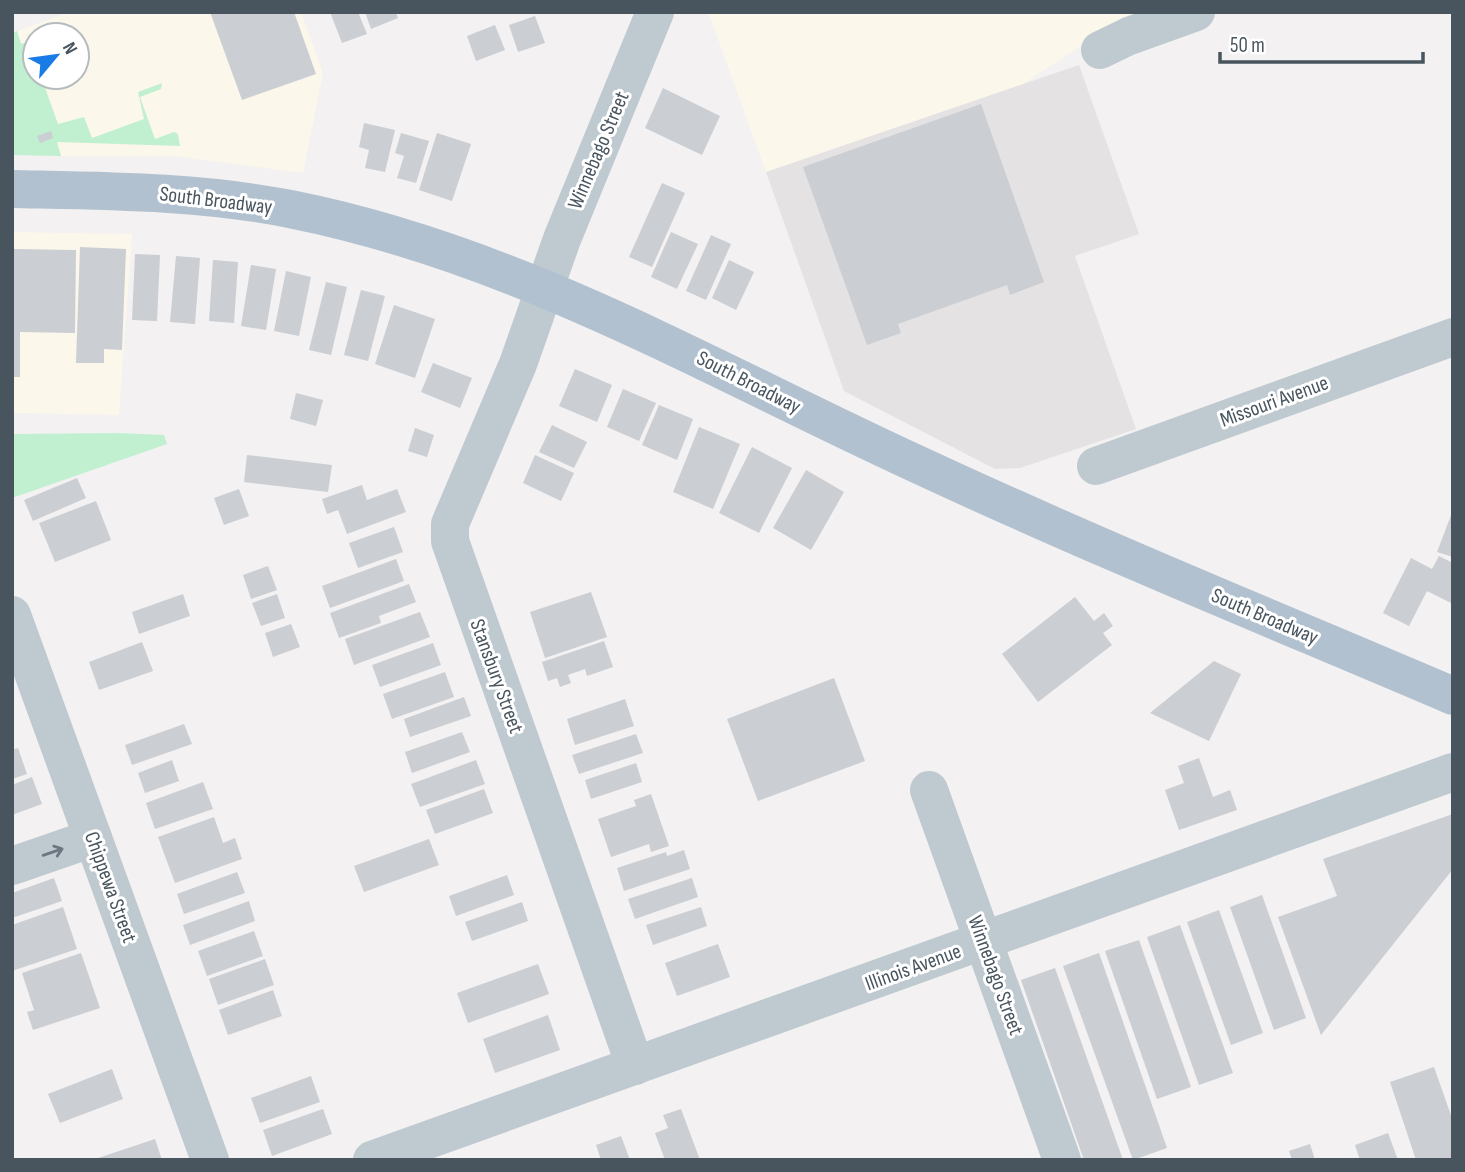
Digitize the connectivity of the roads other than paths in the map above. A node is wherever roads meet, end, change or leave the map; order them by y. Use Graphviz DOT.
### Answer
graph roads {
  1 [pos="655,12"];
  2 [pos="1196,12"];
  3 [pos="1100,50"];
  4 [pos="12,189"];
  5 [pos="546,290"];
  6 [pos="1453,337"];
  7 [pos="1096,466"];
  8 [pos="12,615"];
  9 [pos="1453,696"];
  10 [pos="1453,772"];
  11 [pos="929,790"];
  12 [pos="93,838"];
  13 [pos="12,866"];
  14 [pos="983,942"];
  15 [pos="635,1066"];
  16 [pos="210,1160"];
  17 [pos="372,1160"];
  18 [pos="1062,1160"];
  1 -- 5 [label="street, Winnebago Street"];
  2 -- 3 [label="street"];
  4 -- 5 [label="main road, South Broadway"];
  5 -- 9 [label="main road, South Broadway"];
  5 -- 15 [label="street, Stansbury Street"];
  6 -- 7 [label="street, Missouri Avenue"];
  8 -- 12 [label="street, Chippewa Street"];
  10 -- 14 [label="street, Illinois Avenue"];
  11 -- 14 [label="street, Winnebago Street"];
  13 -- 12 [label="street, one-way"];
  12 -- 16 [label="street, Chippewa Street"];
  14 -- 15 [label="street, Illinois Avenue"];
  14 -- 18 [label="street, Winnebago Street"];
  15 -- 17 [label="street, Illinois Avenue"];
}
